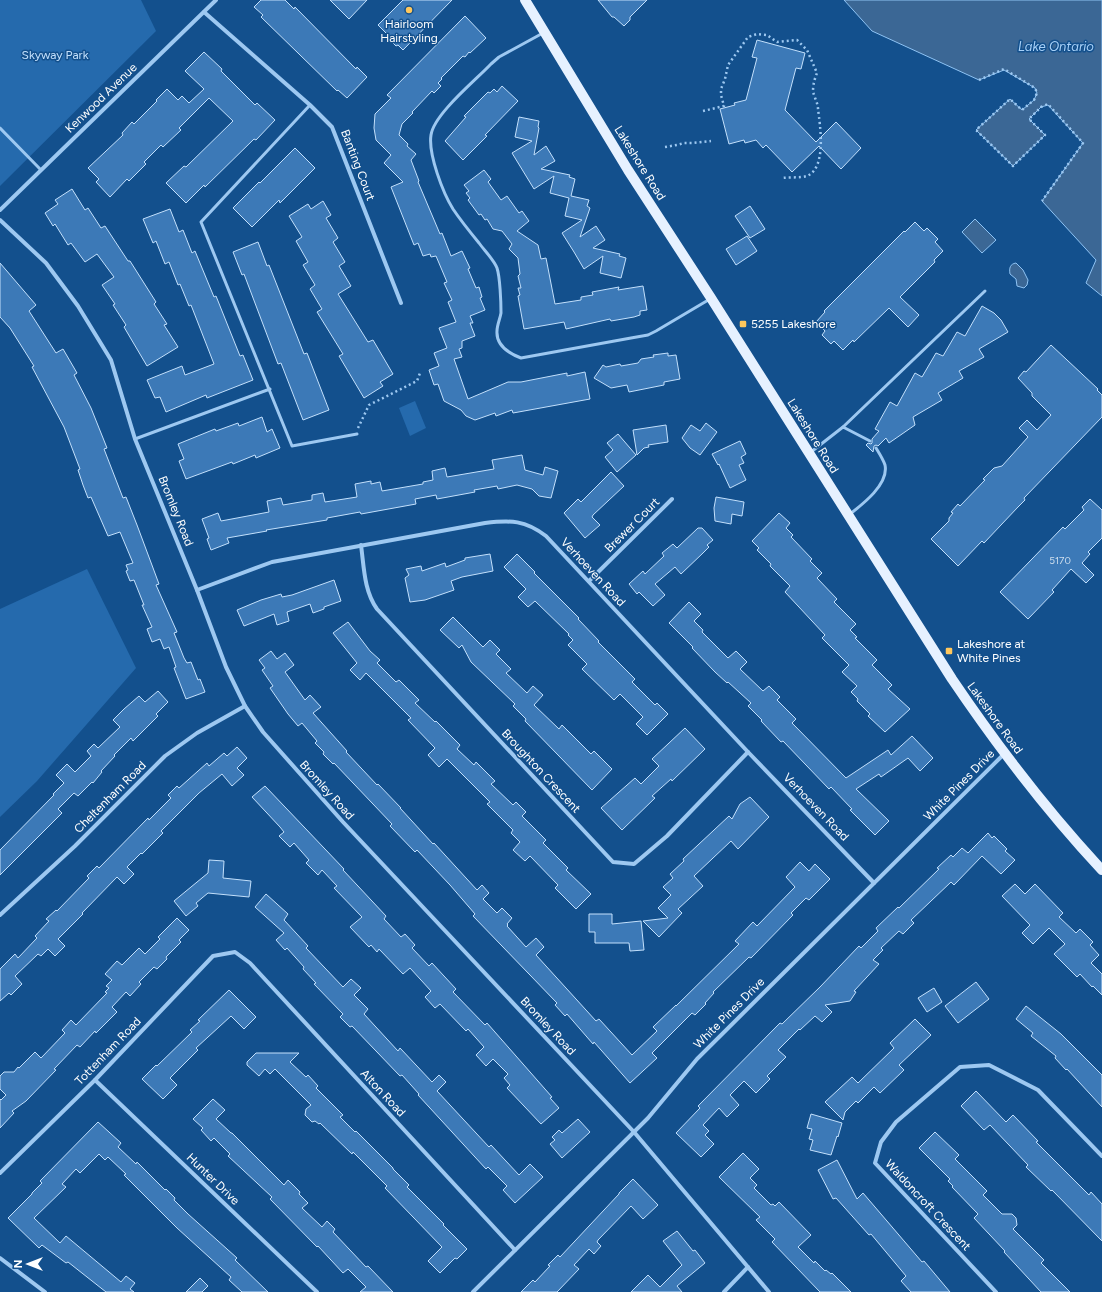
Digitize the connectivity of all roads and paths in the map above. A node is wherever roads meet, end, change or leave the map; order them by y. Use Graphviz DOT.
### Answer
graph roads {
  1 [pos="216,0"];
  2 [pos="525,0"];
  3 [pos="204,12"];
  4 [pos="544,32"];
  5 [pos="979,80"];
  6 [pos="310,105"];
  7 [pos="704,111"];
  8 [pos="0,128"];
  9 [pos="711,141"];
  10 [pos="665,147"];
  11 [pos="42,170"];
  12 [pos="782,178"];
  13 [pos="1042,201"];
  14 [pos="0,210"];
  15 [pos="0,220"];
  16 [pos="985,291"];
  17 [pos="711,298"];
  18 [pos="401,303"];
  19 [pos="420,373"];
  20 [pos="270,389"];
  21 [pos="843,427"];
  22 [pos="357,434"];
  23 [pos="135,439"];
  24 [pos="870,441"];
  25 [pos="876,448"];
  26 [pos="809,454"];
  27 [pos="672,499"];
  28 [pos="848,515"];
  29 [pos="361,545"];
  30 [pos="588,581"];
  31 [pos="197,590"];
  32 [pos="245,706"];
  33 [pos="748,752"];
  34 [pos="1004,753"];
  35 [pos="1102,870"];
  36 [pos="874,883"];
  37 [pos="0,915"];
  38 [pos="235,952"];
  39 [pos="95,1080"];
  40 [pos="634,1132"];
  41 [pos="1102,1156"];
  42 [pos="0,1173"];
  43 [pos="515,1250"];
  44 [pos="0,1258"];
  45 [pos="748,1267"];
  46 [pos="45,1292"];
  47 [pos="317,1292"];
  48 [pos="473,1292"];
  49 [pos="724,1292"];
  50 [pos="769,1292"];
  51 [pos="996,1292"];
  1 -- 3 [label="street, Kenwood Avenue"];
  2 -- 4 [label="main road, Lakeshore Road"];
  3 -- 6 [label="street, Banting Court"];
  3 -- 11 [label="street, Kenwood Avenue"];
  4 -- 17 [label="main road, Lakeshore Road"];
  4 -- 17 [label="lane"];
  5 -- 13 [label="path"];
  6 -- 18 [label="street, Banting Court"];
  6 -- 20 [label="lane"];
  7 -- 12 [label="path"];
  8 -- 11 [label="lane"];
  9 -- 10 [label="path"];
  11 -- 14 [label="street, Kenwood Avenue"];
  15 -- 23 [label="street, Bromley Road"];
  16 -- 21 [label="lane"];
  17 -- 26 [label="main road, Lakeshore Road"];
  19 -- 22 [label="path"];
  20 -- 22 [label="lane"];
  20 -- 23 [label="lane"];
  21 -- 24 [label="lane"];
  21 -- 26 [label="lane"];
  23 -- 31 [label="street, Bromley Road"];
  25 -- 28 [label="lane"];
  26 -- 28 [label="main road, Lakeshore Road"];
  27 -- 30 [label="street, Brewer Court"];
  28 -- 34 [label="main road, Lakeshore Road"];
  29 -- 30 [label="street, Verhoeven Road"];
  29 -- 31 [label="street, Verhoeven Road"];
  29 -- 33 [label="street, Broughton Crescent"];
  30 -- 33 [label="street, Verhoeven Road"];
  31 -- 32 [label="street, Bromley Road"];
  32 -- 37 [label="street, Cheltenham Road"];
  32 -- 40 [label="street, Bromley Road"];
  33 -- 36 [label="street, Verhoeven Road"];
  34 -- 35 [label="main road, Lakeshore Road"];
  34 -- 36 [label="street, White Pines Drive"];
  36 -- 40 [label="street, White Pines Drive"];
  38 -- 39 [label="street, Tottenham Road"];
  38 -- 43 [label="street, Alton Road"];
  39 -- 42 [label="street, Tottenham Road"];
  39 -- 47 [label="street, Hunter Drive"];
  40 -- 43 [label="street, White Pines Drive"];
  40 -- 45 [label="street, Bromley Road"];
  41 -- 51 [label="street, Waldoncroft Crescent"];
  43 -- 48 [label="street, White Pines Drive"];
  44 -- 46 [label="street"];
  45 -- 49 [label="street"];
  45 -- 50 [label="street, Bromley Road"];
}
